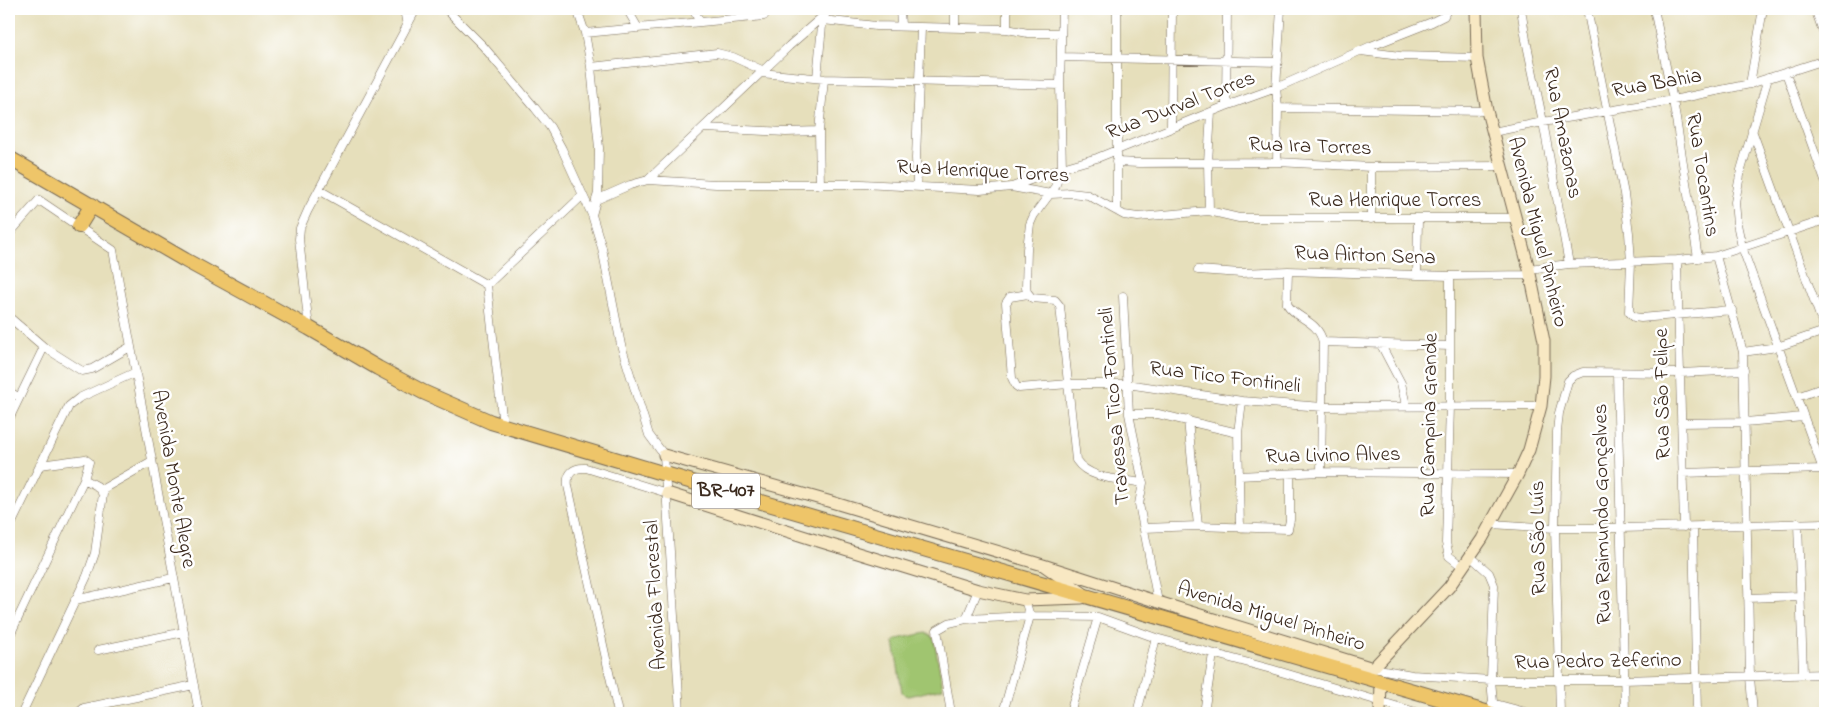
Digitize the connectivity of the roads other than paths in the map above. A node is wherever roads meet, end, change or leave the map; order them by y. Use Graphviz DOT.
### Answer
graph roads {
  1 [pos="404,9"];
  2 [pos="416,9"];
  3 [pos="446,9"];
  4 [pos="577,9"];
  5 [pos="628,9"];
  6 [pos="692,9"];
  7 [pos="760,9"];
  8 [pos="831,9"];
  9 [pos="900,9"];
  10 [pos="956,9"];
  11 [pos="1007,9"];
  12 [pos="1062,9"];
  13 [pos="1117,9"];
  14 [pos="1172,9"];
  15 [pos="1227,9"];
  16 [pos="1282,9"];
  17 [pos="1447,9"];
  18 [pos="1476,9"];
  19 [pos="1521,9"];
  20 [pos="1588,9"];
  21 [pos="1654,9"];
  22 [pos="1763,9"];
  23 [pos="1815,9"];
  24 [pos="822,14"];
  25 [pos="700,22"];
  26 [pos="407,26"];
  27 [pos="901,26"];
  28 [pos="638,28"];
  29 [pos="921,28"];
  30 [pos="955,28"];
  31 [pos="1007,29"];
  32 [pos="585,33"];
  33 [pos="1062,33"];
  34 [pos="1825,37"];
  35 [pos="1361,51"];
  36 [pos="1061,57"];
  37 [pos="1117,57"];
  38 [pos="1171,58"];
  39 [pos="1477,58"];
  40 [pos="1227,60"];
  41 [pos="1825,60"];
  42 [pos="1278,62"];
  43 [pos="591,67"];
  44 [pos="762,72"];
  45 [pos="1786,73"];
  46 [pos="820,78"];
  47 [pos="1768,78"];
  48 [pos="920,80"];
  49 [pos="1750,84"];
  50 [pos="1060,85"];
  51 [pos="1276,88"];
  52 [pos="1673,100"];
  53 [pos="1226,106"];
  54 [pos="1278,108"];
  55 [pos="1487,110"];
  56 [pos="1607,110"];
  57 [pos="1211,112"];
  58 [pos="1543,122"];
  59 [pos="705,128"];
  60 [pos="1171,128"];
  61 [pos="1752,130"];
  62 [pos="819,131"];
  63 [pos="1493,132"];
  64 [pos="1116,150"];
  65 [pos="9,158"];
  66 [pos="1116,162"];
  67 [pos="1208,162"];
  68 [pos="1277,162"];
  69 [pos="1502,166"];
  70 [pos="1371,167"];
  71 [pos="1062,168"];
  72 [pos="648,180"];
  73 [pos="1825,181"];
  74 [pos="820,185"];
  75 [pos="917,186"];
  76 [pos="1011,187"];
  77 [pos="319,190"];
  78 [pos="1051,194"];
  79 [pos="582,196"];
  80 [pos="596,200"];
  81 [pos="92,205"];
  82 [pos="1209,210"];
  83 [pos="1117,211"];
  84 [pos="592,215"];
  85 [pos="1515,218"];
  86 [pos="1371,219"];
  87 [pos="1418,220"];
  88 [pos="1825,220"];
  89 [pos="79,226"];
  90 [pos="1789,232"];
  91 [pos="9,234"];
  92 [pos="1742,247"];
  93 [pos="1716,256"];
  94 [pos="1698,258"];
  95 [pos="1677,260"];
  96 [pos="1632,262"];
  97 [pos="1569,264"];
  98 [pos="1198,270"];
  99 [pos="1288,271"];
  100 [pos="1530,272"];
  101 [pos="1417,274"];
  102 [pos="1450,276"];
  103 [pos="487,285"];
  104 [pos="1028,294"];
  105 [pos="1123,296"];
  106 [pos="1732,310"];
  107 [pos="1680,314"];
  108 [pos="9,317"];
  109 [pos="309,328"];
  110 [pos="1825,331"];
  111 [pos="1323,342"];
  112 [pos="1380,344"];
  113 [pos="44,346"];
  114 [pos="130,346"];
  115 [pos="1450,346"];
  116 [pos="1777,347"];
  117 [pos="1743,352"];
  118 [pos="1744,370"];
  119 [pos="136,372"];
  120 [pos="1617,373"];
  121 [pos="1680,373"];
  122 [pos="1069,384"];
  123 [pos="1127,384"];
  124 [pos="1825,387"];
  125 [pos="9,392"];
  126 [pos="20,397"];
  127 [pos="1798,397"];
  128 [pos="1242,401"];
  129 [pos="1406,405"];
  130 [pos="1450,406"];
  131 [pos="1541,406"];
  132 [pos="1323,407"];
  133 [pos="1129,414"];
  134 [pos="1804,417"];
  135 [pos="9,418"];
  136 [pos="1188,420"];
  137 [pos="1745,422"];
  138 [pos="1682,423"];
  139 [pos="503,425"];
  140 [pos="1238,433"];
  141 [pos="664,455"];
  142 [pos="152,461"];
  143 [pos="40,465"];
  144 [pos="1321,472"];
  145 [pos="1447,472"];
  146 [pos="1746,472"];
  147 [pos="1824,472"];
  148 [pos="1682,473"];
  149 [pos="665,474"];
  150 [pos="1290,474"];
  151 [pos="1518,474"];
  152 [pos="1239,476"];
  153 [pos="84,478"];
  154 [pos="1143,483"];
  155 [pos="101,490"];
  156 [pos="667,493"];
  157 [pos="1798,523"];
  158 [pos="1825,523"];
  159 [pos="1491,524"];
  160 [pos="1198,526"];
  161 [pos="1746,526"];
  162 [pos="1684,527"];
  163 [pos="1693,527"];
  164 [pos="9,528"];
  165 [pos="1144,528"];
  166 [pos="1240,528"];
  167 [pos="1555,528"];
  168 [pos="1621,528"];
  169 [pos="1470,556"];
  170 [pos="1043,565"];
  171 [pos="1463,567"];
  172 [pos="173,578"];
  173 [pos="978,590"];
  174 [pos="1800,596"];
  175 [pos="1089,597"];
  176 [pos="1748,598"];
  177 [pos="75,600"];
  178 [pos="1025,600"];
  179 [pos="1158,602"];
  180 [pos="1030,616"];
  181 [pos="1098,617"];
  182 [pos="966,619"];
  183 [pos="184,632"];
  184 [pos="9,637"];
  185 [pos="1156,638"];
  186 [pos="98,650"];
  187 [pos="1213,654"];
  188 [pos="1369,673"];
  189 [pos="1803,674"];
  190 [pos="1825,674"];
  191 [pos="1750,677"];
  192 [pos="1696,678"];
  193 [pos="1491,680"];
  194 [pos="1559,680"];
  195 [pos="1623,680"];
  196 [pos="1381,683"];
  197 [pos="194,685"];
  198 [pos="1381,708"];
  199 [pos="1490,708"];
  200 [pos="22,713"];
  201 [pos="78,713"];
  202 [pos="199,713"];
  203 [pos="618,713"];
  204 [pos="680,713"];
  205 [pos="951,713"];
  206 [pos="1003,713"];
  207 [pos="1070,713"];
  208 [pos="1138,713"];
  209 [pos="1204,713"];
  210 [pos="1419,713"];
  211 [pos="1494,713"];
  212 [pos="1529,713"];
  213 [pos="1560,713"];
  214 [pos="1625,713"];
  215 [pos="1698,713"];
  216 [pos="1753,713"];
  1 -- 26 [label="street"];
  2 -- 26 [label="street"];
  3 -- 79 [label="street"];
  4 -- 32 [label="street"];
  5 -- 28 [label="street"];
  6 -- 25 [label="street"];
  7 -- 25 [label="street"];
  8 -- 24 [label="street"];
  9 -- 27 [label="street"];
  10 -- 30 [label="street"];
  11 -- 31 [label="street"];
  12 -- 33 [label="street"];
  13 -- 37 [label="street"];
  14 -- 38 [label="street"];
  15 -- 40 [label="street"];
  16 -- 42 [label="street"];
  17 -- 35 [label="street, Rua Durval Torres"];
  18 -- 39 [label="street, Avenida Miguel Pinheiro"];
  19 -- 58 [label="street, Rua Amazonas"];
  20 -- 56 [label="street"];
  21 -- 52 [label="street, Rua Tocantins"];
  22 -- 49 [label="street"];
  23 -- 34 [label="street"];
  24 -- 27 [label="street"];
  24 -- 44 [label="street"];
  24 -- 46 [label="street"];
  25 -- 28 [label="street"];
  26 -- 77 [label="street"];
  27 -- 29 [label="street"];
  28 -- 32 [label="street"];
  29 -- 30 [label="street"];
  29 -- 48 [label="street"];
  30 -- 31 [label="street"];
  31 -- 33 [label="street"];
  32 -- 43 [label="street"];
  33 -- 36 [label="street"];
  35 -- 39 [label="street"];
  35 -- 51 [label="street, Rua Durval Torres"];
  36 -- 37 [label="street"];
  36 -- 50 [label="street"];
  37 -- 38 [label="street"];
  37 -- 64 [label="street"];
  38 -- 40 [label="street"];
  38 -- 60 [label="street"];
  39 -- 55 [label="street, Avenida Miguel Pinheiro"];
  40 -- 42 [label="street"];
  40 -- 53 [label="street"];
  41 -- 45 [label="street, Rua Bahia"];
  42 -- 51 [label="street"];
  43 -- 44 [label="street"];
  43 -- 80 [label="street"];
  44 -- 46 [label="street"];
  44 -- 59 [label="street"];
  45 -- 47 [label="street, Rua Bahia"];
  45 -- 73 [label="street"];
  46 -- 48 [label="street"];
  46 -- 62 [label="street"];
  47 -- 49 [label="street, Rua Bahia"];
  47 -- 61 [label="street"];
  48 -- 50 [label="street"];
  48 -- 75 [label="street"];
  49 -- 52 [label="street, Rua Bahia"];
  50 -- 71 [label="street"];
  51 -- 53 [label="street, Rua Durval Torres"];
  51 -- 54 [label="street"];
  52 -- 56 [label="street, Rua Bahia"];
  52 -- 94 [label="street, Rua Tocantins"];
  53 -- 57 [label="street, Rua Durval Torres"];
  54 -- 55 [label="street"];
  54 -- 68 [label="street"];
  55 -- 63 [label="street, Avenida Miguel Pinheiro"];
  56 -- 58 [label="street, Rua Bahia"];
  56 -- 96 [label="street"];
  57 -- 60 [label="street, Rua Durval Torres"];
  57 -- 67 [label="street"];
  58 -- 63 [label="street, Rua Bahia"];
  58 -- 97 [label="street, Rua Amazonas"];
  59 -- 62 [label="street"];
  59 -- 72 [label="street"];
  60 -- 64 [label="street, Rua Durval Torres"];
  61 -- 90 [label="street"];
  61 -- 92 [label="street"];
  62 -- 74 [label="street"];
  63 -- 69 [label="street, Avenida Miguel Pinheiro"];
  64 -- 66 [label="street"];
  64 -- 71 [label="street, Rua Durval Torres"];
  65 -- 81 [label="highway, BR-407"];
  66 -- 67 [label="street, Rua Ira Torres"];
  66 -- 83 [label="street"];
  67 -- 68 [label="street, Rua Ira Torres"];
  67 -- 82 [label="street"];
  68 -- 70 [label="street, Rua Ira Torres"];
  69 -- 70 [label="street, Rua Ira Torres"];
  69 -- 85 [label="street, Avenida Miguel Pinheiro"];
  70 -- 86 [label="street"];
  71 -- 76 [label="street, Rua Durval Torres"];
  71 -- 78 [label="street"];
  72 -- 74 [label="street, Rua Henrique Torres"];
  72 -- 80 [label="street, Rua Henrique Torres"];
  74 -- 75 [label="street, Rua Henrique Torres"];
  75 -- 76 [label="street, Rua Henrique Torres"];
  76 -- 78 [label="street, Rua Henrique Torres"];
  77 -- 103 [label="street"];
  77 -- 109 [label="street"];
  78 -- 83 [label="street, Rua Henrique Torres"];
  78 -- 104 [label="street"];
  79 -- 84 [label="street"];
  79 -- 103 [label="street"];
  80 -- 84 [label="street"];
  81 -- 89 [label="highway"];
  81 -- 109 [label="highway, BR-407"];
  82 -- 83 [label="street, Rua Henrique Torres"];
  82 -- 86 [label="street, Rua Henrique Torres"];
  84 -- 141 [label="street"];
  85 -- 87 [label="street, Rua Henrique Torres"];
  85 -- 100 [label="street, Avenida Miguel Pinheiro"];
  86 -- 87 [label="street, Rua Henrique Torres"];
  87 -- 101 [label="street"];
  88 -- 90 [label="street, Rua Airton Sena"];
  89 -- 91 [label="street"];
  89 -- 114 [label="street, Avenida Monte Alegre"];
  90 -- 92 [label="street, Rua Airton Sena"];
  90 -- 110 [label="street"];
  92 -- 93 [label="street, Rua Airton Sena"];
  92 -- 116 [label="street"];
  93 -- 94 [label="street, Rua Airton Sena"];
  93 -- 106 [label="street"];
  94 -- 95 [label="street, Rua Airton Sena"];
  95 -- 96 [label="street, Rua Airton Sena"];
  95 -- 107 [label="street, Rua São Felipe"];
  96 -- 97 [label="street, Rua Airton Sena"];
  96 -- 107 [label="street"];
  97 -- 100 [label="street, Rua Airton Sena"];
  98 -- 99 [label="street, Rua Airton Sena"];
  99 -- 101 [label="street, Rua Airton Sena"];
  99 -- 111 [label="street"];
  100 -- 102 [label="street, Rua Airton Sena"];
  100 -- 131 [label="street, Avenida Miguel Pinheiro"];
  101 -- 102 [label="street, Rua Airton Sena"];
  102 -- 115 [label="street, Rua Campina Grande"];
  103 -- 139 [label="street"];
  104 -- 122 [label="street"];
  104 -- 122 [label="street, Rua Tico Fontineli"];
  105 -- 123 [label="street, Travessa Tico Fontineli"];
  106 -- 107 [label="street"];
  106 -- 117 [label="street"];
  107 -- 121 [label="street, Rua São Felipe"];
  108 -- 113 [label="street"];
  109 -- 139 [label="highway, BR-407"];
  110 -- 116 [label="street"];
  111 -- 112 [label="street"];
  111 -- 132 [label="street"];
  112 -- 115 [label="street"];
  112 -- 129 [label="street"];
  113 -- 114 [label="street"];
  113 -- 126 [label="street"];
  114 -- 119 [label="street, Avenida Monte Alegre"];
  115 -- 130 [label="street, Rua Campina Grande"];
  116 -- 117 [label="street"];
  116 -- 127 [label="street"];
  117 -- 118 [label="street"];
  118 -- 121 [label="street"];
  118 -- 137 [label="street"];
  119 -- 142 [label="street, Avenida Monte Alegre"];
  119 -- 143 [label="street"];
  120 -- 121 [label="street"];
  120 -- 167 [label="street, Rua São Luís"];
  120 -- 168 [label="street, Rua Raimundo Gonçalves"];
  121 -- 138 [label="street, Rua São Felipe"];
  122 -- 123 [label="street, Rua Tico Fontineli"];
  122 -- 154 [label="street"];
  123 -- 128 [label="street, Rua Tico Fontineli"];
  123 -- 133 [label="street, Travessa Tico Fontineli"];
  124 -- 127 [label="street"];
  125 -- 126 [label="street"];
  126 -- 135 [label="street"];
  127 -- 134 [label="street"];
  128 -- 132 [label="street, Rua Tico Fontineli"];
  128 -- 140 [label="street"];
  129 -- 130 [label="street, Rua Tico Fontineli"];
  129 -- 132 [label="street, Rua Tico Fontineli"];
  130 -- 131 [label="street, Rua Tico Fontineli"];
  130 -- 145 [label="street, Rua Campina Grande"];
  131 -- 151 [label="street, Avenida Miguel Pinheiro"];
  132 -- 144 [label="street"];
  133 -- 136 [label="street"];
  133 -- 154 [label="street, Travessa Tico Fontineli"];
  134 -- 137 [label="street"];
  134 -- 147 [label="street"];
  136 -- 140 [label="street"];
  136 -- 160 [label="street"];
  137 -- 138 [label="street"];
  137 -- 146 [label="street"];
  138 -- 148 [label="street, Rua São Felipe"];
  139 -- 149 [label="highway, BR-407"];
  140 -- 152 [label="street"];
  141 -- 149 [label="street, Avenida Florestal"];
  141 -- 170 [label="street, Avenida Miguel Pinheiro"];
  142 -- 155 [label="street"];
  142 -- 172 [label="street, Avenida Monte Alegre"];
  143 -- 153 [label="street"];
  143 -- 164 [label="street"];
  144 -- 145 [label="street, Rua Livino Alves"];
  144 -- 150 [label="street, Rua Livino Alves"];
  145 -- 151 [label="street, Rua Livino Alves"];
  145 -- 171 [label="street, Rua Campina Grande"];
  146 -- 147 [label="street"];
  146 -- 148 [label="street"];
  146 -- 161 [label="street"];
  148 -- 162 [label="street, Rua São Felipe"];
  149 -- 156 [label="street, Avenida Florestal"];
  149 -- 175 [label="highway, BR-407"];
  150 -- 152 [label="street, Rua Livino Alves"];
  150 -- 166 [label="street"];
  151 -- 159 [label="street, Avenida Miguel Pinheiro"];
  152 -- 166 [label="street"];
  153 -- 155 [label="street"];
  153 -- 184 [label="street"];
  154 -- 165 [label="street, Travessa Tico Fontineli"];
  155 -- 177 [label="street"];
  156 -- 173 [label="street"];
  156 -- 203 [label="street"];
  156 -- 204 [label="street, Avenida Florestal"];
  157 -- 158 [label="street"];
  157 -- 161 [label="street"];
  157 -- 174 [label="street"];
  159 -- 167 [label="street"];
  159 -- 169 [label="street, Avenida Miguel Pinheiro"];
  160 -- 165 [label="street"];
  160 -- 166 [label="street"];
  161 -- 163 [label="street"];
  161 -- 176 [label="street"];
  162 -- 163 [label="street"];
  162 -- 168 [label="street"];
  163 -- 192 [label="street"];
  165 -- 179 [label="street, Travessa Tico Fontineli"];
  167 -- 168 [label="street"];
  167 -- 194 [label="street, Rua São Luís"];
  168 -- 195 [label="street, Rua Raimundo Gonçalves"];
  169 -- 171 [label="street, Avenida Miguel Pinheiro"];
  169 -- 193 [label="street"];
  170 -- 175 [label="street"];
  170 -- 179 [label="street, Avenida Miguel Pinheiro"];
  171 -- 188 [label="street, Avenida Miguel Pinheiro"];
  172 -- 177 [label="street"];
  172 -- 183 [label="street, Avenida Monte Alegre"];
  173 -- 178 [label="street"];
  173 -- 182 [label="street"];
  174 -- 176 [label="street"];
  174 -- 189 [label="street"];
  175 -- 178 [label="street"];
  175 -- 188 [label="highway, BR-407"];
  176 -- 191 [label="street"];
  177 -- 200 [label="street"];
  178 -- 180 [label="street"];
  179 -- 188 [label="street, Avenida Miguel Pinheiro"];
  180 -- 181 [label="street"];
  180 -- 182 [label="street"];
  180 -- 206 [label="street"];
  181 -- 185 [label="street"];
  181 -- 207 [label="street"];
  182 -- 205 [label="street"];
  183 -- 186 [label="street"];
  183 -- 197 [label="street, Avenida Monte Alegre"];
  185 -- 187 [label="street"];
  185 -- 208 [label="street"];
  187 -- 198 [label="street"];
  187 -- 209 [label="street"];
  188 -- 193 [label="street, Rua Pedro Zeferino"];
  188 -- 196 [label="highway, BR-407"];
  189 -- 190 [label="street, Rua Pedro Zeferino"];
  189 -- 191 [label="street, Rua Pedro Zeferino"];
  191 -- 192 [label="street, Rua Pedro Zeferino"];
  191 -- 216 [label="street"];
  192 -- 195 [label="street, Rua Pedro Zeferino"];
  192 -- 215 [label="street"];
  193 -- 194 [label="street, Rua Pedro Zeferino"];
  193 -- 199 [label="street"];
  194 -- 195 [label="street, Rua Pedro Zeferino"];
  194 -- 213 [label="street, Rua São Luís"];
  195 -- 214 [label="street, Rua Raimundo Gonçalves"];
  196 -- 198 [label="street"];
  196 -- 199 [label="highway, BR-407"];
  197 -- 201 [label="street"];
  197 -- 202 [label="street, Avenida Monte Alegre"];
  198 -- 210 [label="street"];
  199 -- 211 [label="street"];
  199 -- 212 [label="street"];
}
